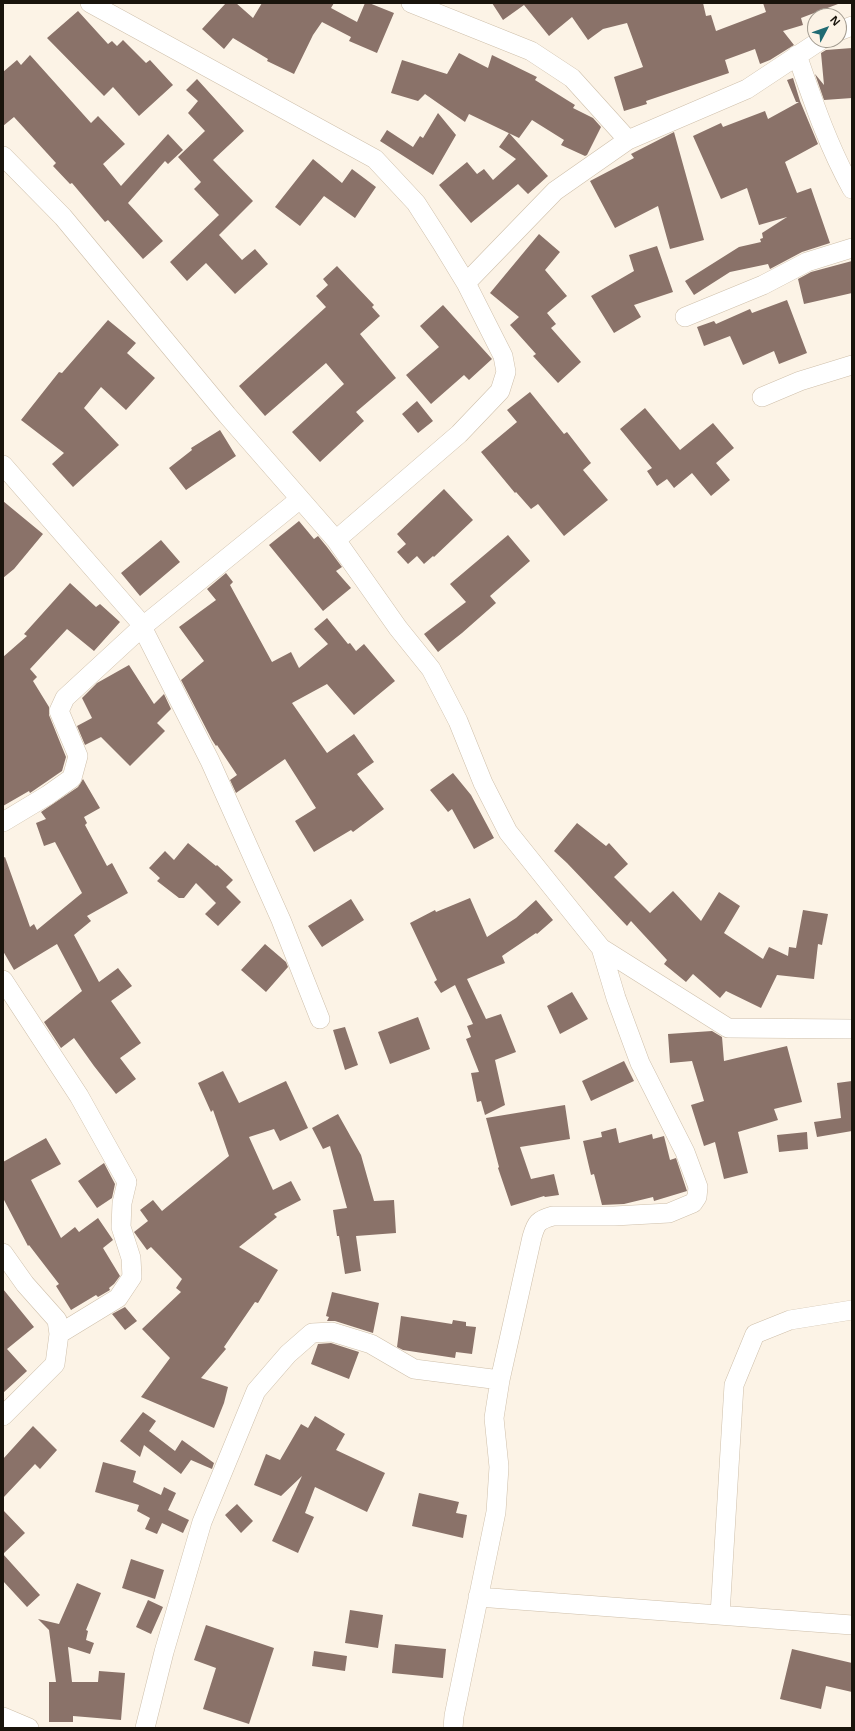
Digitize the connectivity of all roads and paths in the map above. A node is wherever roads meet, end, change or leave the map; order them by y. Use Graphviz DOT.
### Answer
graph roads {
  1 [pos="90,3"];
  2 [pos="411,3"];
  3 [pos="808,48"];
  4 [pos="797,55"];
  5 [pos="628,140"];
  6 [pos="3,156"];
  7 [pos="852,189"];
  8 [pos="852,248"];
  9 [pos="466,283"];
  10 [pos="685,317"];
  11 [pos="852,365"];
  12 [pos="762,397"];
  13 [pos="3,465"];
  14 [pos="300,499"];
  15 [pos="336,540"];
  16 [pos="142,627"];
  17 [pos="3,822"];
  18 [pos="601,948"];
  19 [pos="3,980"];
  20 [pos="320,1019"];
  21 [pos="852,1029"];
  22 [pos="3,1253"];
  23 [pos="852,1310"];
  24 [pos="59,1334"];
  25 [pos="500,1380"];
  26 [pos="3,1416"];
  27 [pos="478,1597"];
  28 [pos="720,1615"];
  29 [pos="852,1625"];
  30 [pos="3,1717"];
  31 [pos="29,1728"];
  32 [pos="145,1728"];
  33 [pos="453,1728"];
  1 -- 9 [label="street"];
  2 -- 5 [label="street"];
  3 -- 4 [label="street"];
  4 -- 5 [label="street"];
  4 -- 7 [label="street"];
  5 -- 9 [label="street"];
  6 -- 14 [label="street"];
  8 -- 10 [label="street"];
  9 -- 15 [label="street"];
  11 -- 12 [label="street"];
  13 -- 16 [label="street"];
  14 -- 15 [label="street"];
  14 -- 16 [label="street"];
  15 -- 18 [label="street"];
  16 -- 17 [label="street"];
  16 -- 20 [label="street"];
  18 -- 21 [label="street"];
  18 -- 25 [label="street"];
  19 -- 24 [label="street"];
  22 -- 24 [label="street"];
  23 -- 28 [label="street"];
  24 -- 26 [label="street"];
  25 -- 27 [label="street"];
  25 -- 32 [label="street"];
  27 -- 28 [label="street"];
  27 -- 33 [label="street"];
  28 -- 29 [label="street"];
  30 -- 31 [label="street"];
}
